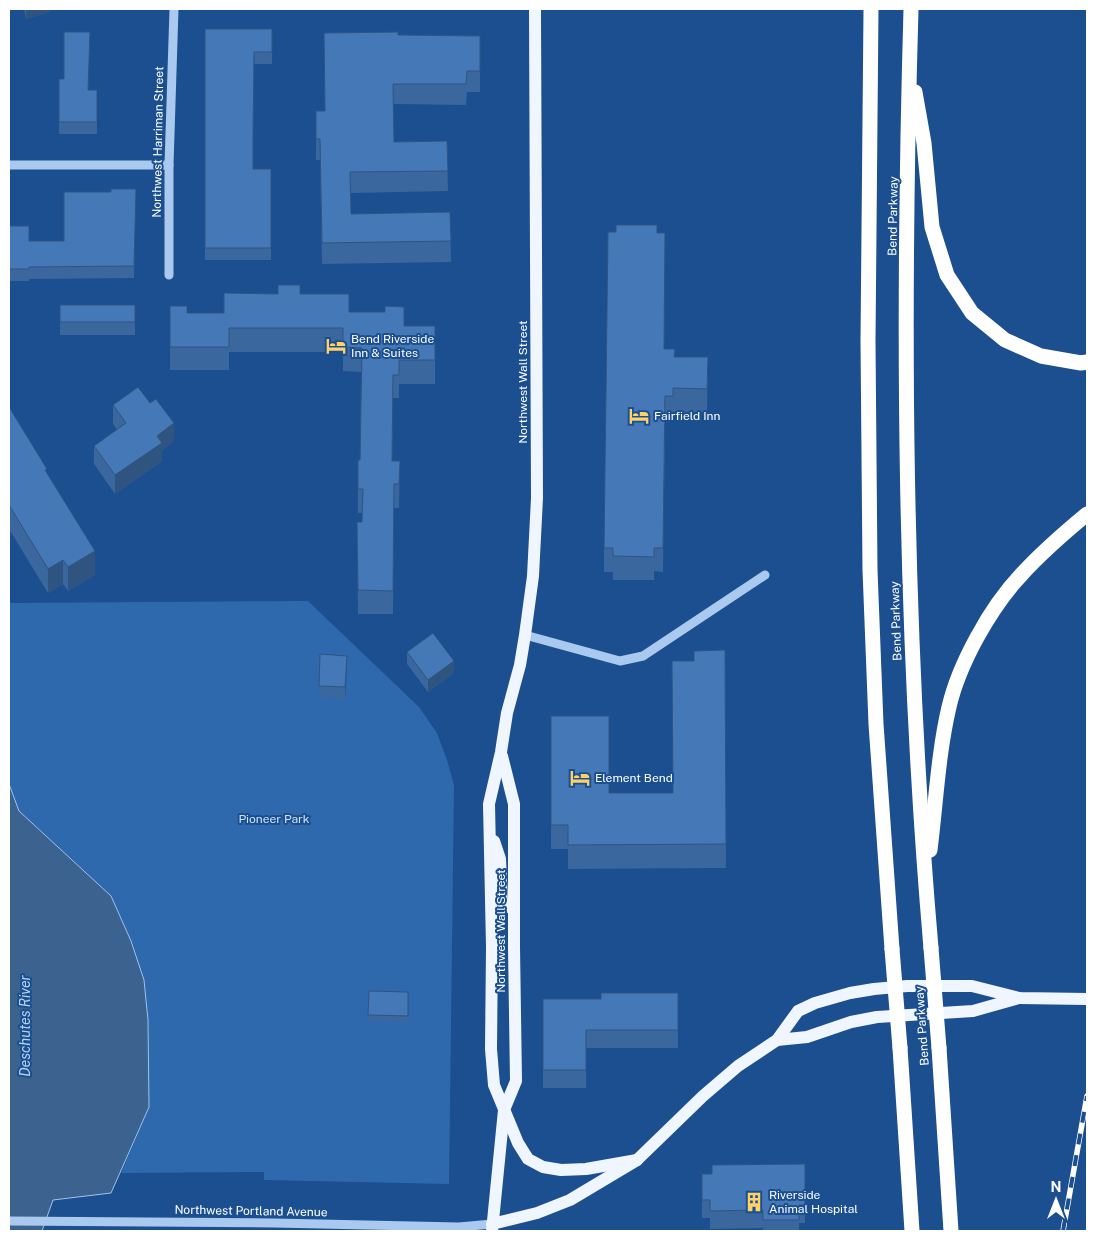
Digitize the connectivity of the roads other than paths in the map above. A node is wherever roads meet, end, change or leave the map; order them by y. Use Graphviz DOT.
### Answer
graph roads {
  1 [pos="174,9"];
  2 [pos="535,9"];
  3 [pos="871,9"];
  4 [pos="911,9"];
  5 [pos="909,66"];
  6 [pos="9,164"];
  7 [pos="169,165"];
  8 [pos="170,275"];
  9 [pos="1087,362"];
  10 [pos="1087,514"];
  11 [pos="765,575"];
  12 [pos="525,635"];
  13 [pos="501,752"];
  14 [pos="490,832"];
  15 [pos="926,886"];
  16 [pos="514,910"];
  17 [pos="1019,998"];
  18 [pos="1087,1000"];
  19 [pos="777,1040"];
  20 [pos="504,1110"];
  21 [pos="638,1160"];
  22 [pos="9,1221"];
  23 [pos="492,1228"];
  24 [pos="912,1231"];
  25 [pos="951,1231"];
  1 -- 7 [label="street, Northwest Harriman Street"];
  2 -- 12 [label="main road, Northwest Wall Street"];
  3 -- 24 [label="highway, Bend Parkway, bridge"];
  4 -- 5 [label="highway, Bend Parkway"];
  5 -- 9 [label="highway"];
  5 -- 15 [label="highway, Bend Parkway"];
  6 -- 7 [label="street"];
  7 -- 8 [label="street, Northwest Harriman Street"];
  10 -- 15 [label="highway"];
  11 -- 12 [label="street"];
  12 -- 13 [label="main road, Northwest Wall Street"];
  13 -- 14 [label="main road, Northwest Wall Street"];
  13 -- 16 [label="main road, Northwest Wall Street"];
  14 -- 16 [label="main road"];
  14 -- 20 [label="main road, Northwest Wall Street"];
  15 -- 25 [label="highway, Bend Parkway, bridge"];
  16 -- 20 [label="main road, Northwest Wall Street"];
  17 -- 18 [label="main road"];
  17 -- 19 [label="main road"];
  17 -- 19 [label="main road"];
  19 -- 21 [label="main road"];
  20 -- 21 [label="main road"];
  20 -- 23 [label="main road, Northwest Wall Street"];
  21 -- 23 [label="main road"];
  22 -- 23 [label="street, Northwest Portland Avenue"];
}
